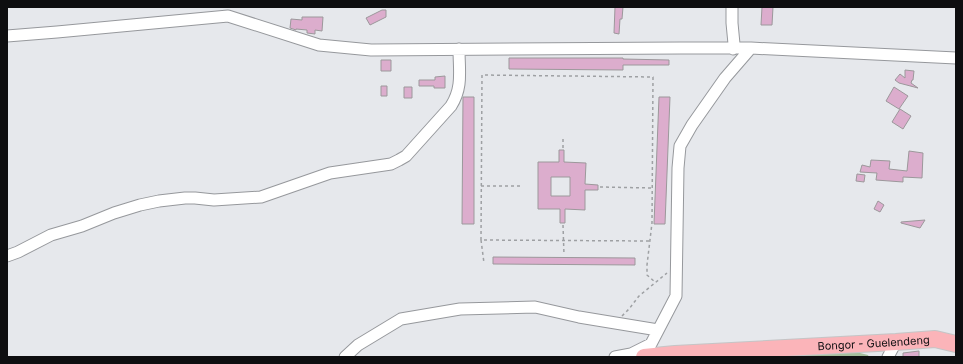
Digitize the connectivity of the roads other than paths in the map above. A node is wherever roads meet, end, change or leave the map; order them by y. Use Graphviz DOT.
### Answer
graph roads {
  1 [pos="732,7"];
  2 [pos="7,36"];
  3 [pos="751,48"];
  4 [pos="459,49"];
  5 [pos="732,49"];
  6 [pos="956,58"];
  7 [pos="7,256"];
  8 [pos="658,330"];
  9 [pos="956,330"];
  10 [pos="935,339"];
  11 [pos="896,342"];
  12 [pos="956,344"];
  13 [pos="345,357"];
  14 [pos="615,357"];
  15 [pos="644,357"];
  16 [pos="888,357"];
  1 -- 5 [label="street"];
  2 -- 4 [label="street"];
  3 -- 5 [label="street"];
  3 -- 6 [label="street"];
  3 -- 8 [label="street"];
  4 -- 5 [label="street"];
  4 -- 7 [label="street"];
  8 -- 13 [label="street"];
  8 -- 14 [label="street"];
  9 -- 10 [label="highway, Bongor - Guelendeng"];
  10 -- 11 [label="highway, Bongor - Guelendeng"];
  10 -- 12 [label="highway, Bongor - Guelendeng"];
  11 -- 15 [label="highway, Bongor - Guelendeng"];
  11 -- 16 [label="street"];
}
